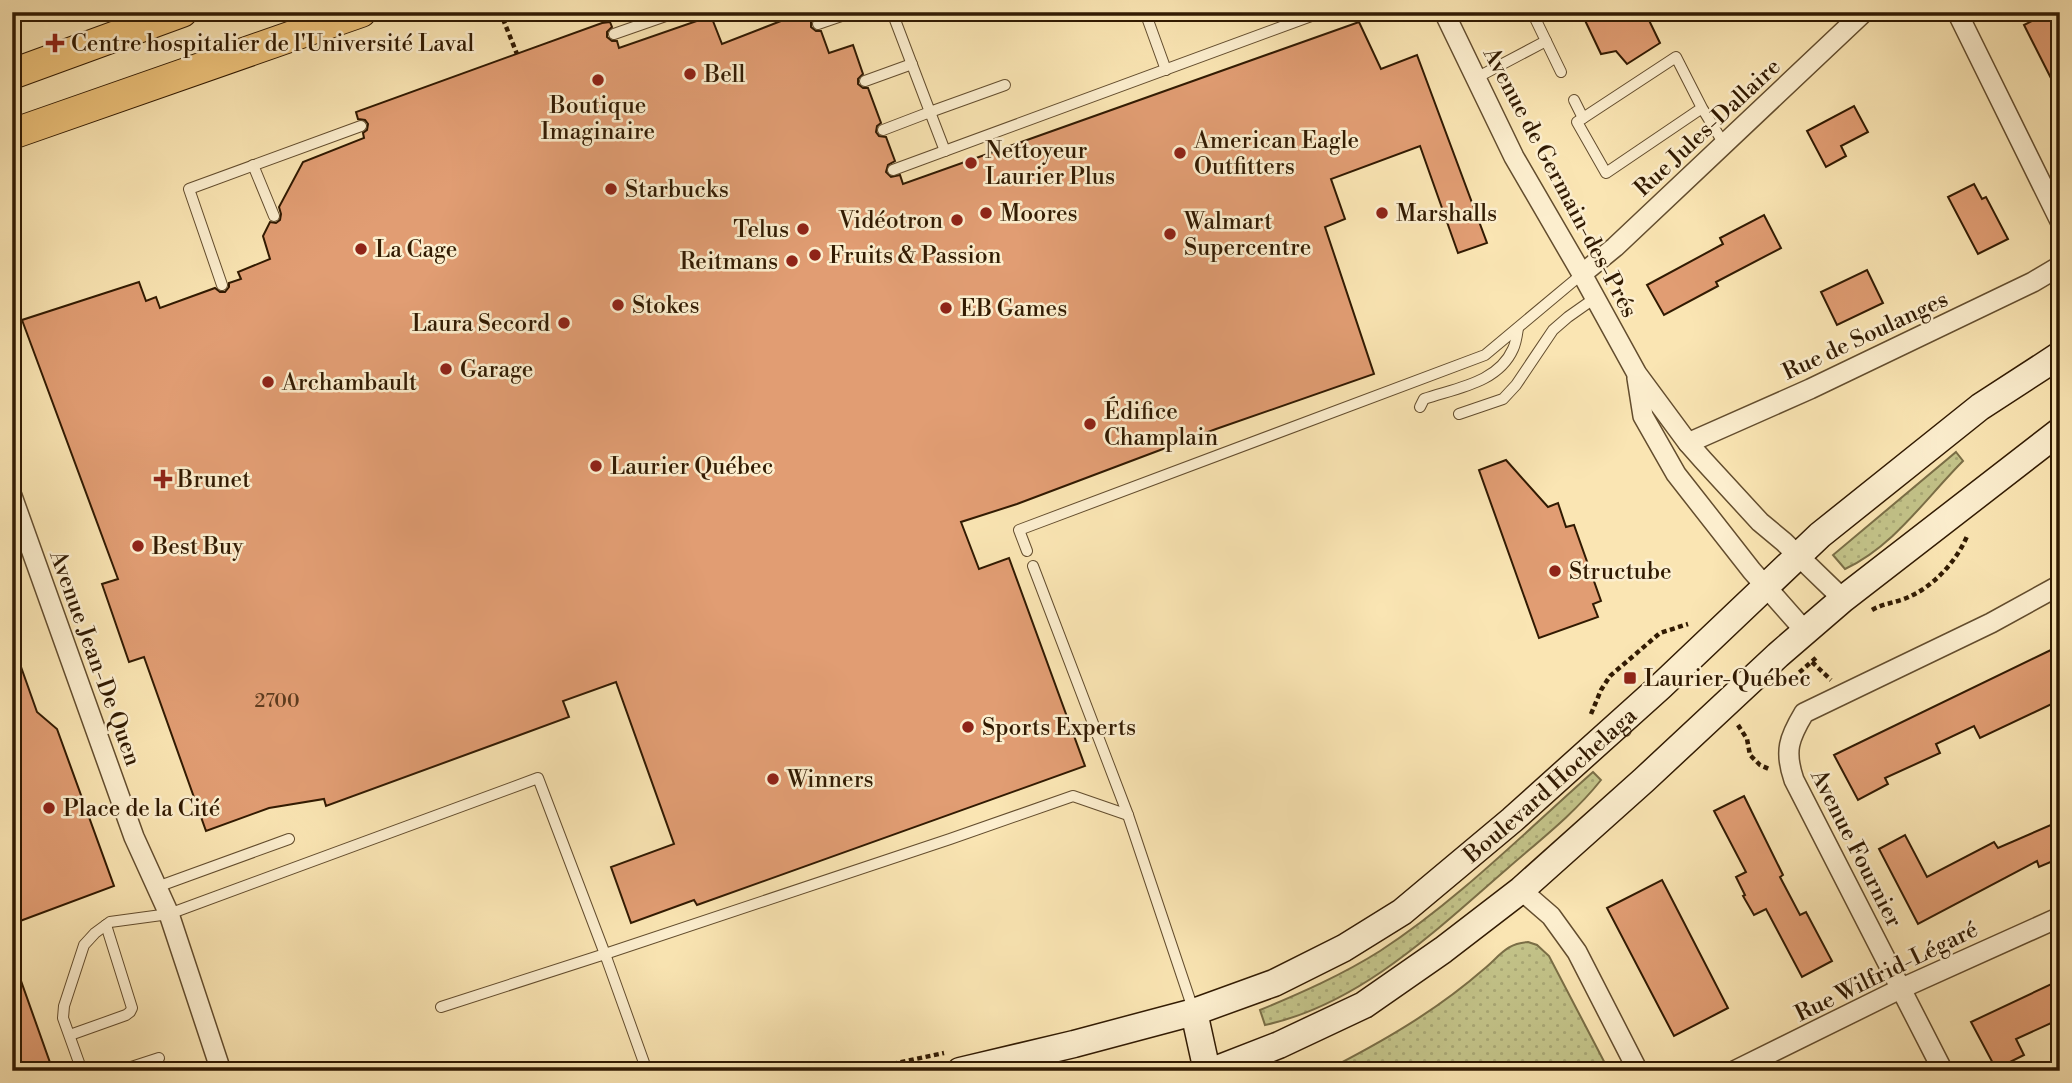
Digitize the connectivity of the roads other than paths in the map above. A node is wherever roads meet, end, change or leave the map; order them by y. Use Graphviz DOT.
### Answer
graph roads {
  1 [pos="182,12"];
  2 [pos="361,12"];
  3 [pos="677,12"];
  4 [pos="853,12"];
  5 [pos="892,12"];
  6 [pos="1145,12"];
  7 [pos="1322,12"];
  8 [pos="1444,12"];
  9 [pos="1532,12"];
  10 [pos="1864,12"];
  11 [pos="1957,12"];
  12 [pos="818,24"];
  13 [pos="614,34"];
  14 [pos="1546,41"];
  15 [pos="912,64"];
  16 [pos="1166,70"];
  17 [pos="1561,72"];
  18 [pos="12,74"];
  19 [pos="1476,78"];
  20 [pos="865,81"];
  21 [pos="1005,85"];
  22 [pos="1574,100"];
  23 [pos="1702,108"];
  24 [pos="930,112"];
  25 [pos="1583,118"];
  26 [pos="361,126"];
  27 [pos="883,130"];
  28 [pos="12,134"];
  29 [pos="1724,144"];
  30 [pos="945,151"];
  31 [pos="253,165"];
  32 [pos="893,170"];
  33 [pos="274,216"];
  34 [pos="2060,220"];
  35 [pos="2060,266"];
  36 [pos="1582,274"];
  37 [pos="222,285"];
  38 [pos="1595,298"];
  39 [pos="1518,327"];
  40 [pos="2060,355"];
  41 [pos="1636,373"];
  42 [pos="1420,407"];
  43 [pos="1459,414"];
  44 [pos="2060,431"];
  45 [pos="1688,443"];
  46 [pos="12,496"];
  47 [pos="1027,551"];
  48 [pos="1797,555"];
  49 [pos="1033,566"];
  50 [pos="2060,585"];
  51 [pos="1765,586"];
  52 [pos="1843,599"];
  53 [pos="1798,637"];
  54 [pos="1128,815"];
  55 [pos="289,839"];
  56 [pos="157,887"];
  57 [pos="1521,890"];
  58 [pos="169,914"];
  59 [pos="2060,917"];
  60 [pos="106,925"];
  61 [pos="605,954"];
  62 [pos="1900,989"];
  63 [pos="440,1007"];
  64 [pos="1194,1013"];
  65 [pos="70,1035"];
  66 [pos="159,1058"];
  67 [pos="956,1061"];
  68 [pos="82,1071"];
  69 [pos="119,1071"];
  70 [pos="221,1071"];
  71 [pos="647,1071"];
  72 [pos="1209,1071"];
  73 [pos="1638,1071"];
  74 [pos="1734,1071"];
  75 [pos="1942,1071"];
  1 -- 18 [label="main road"];
  2 -- 28 [label="main road"];
  3 -- 13 [label="lane"];
  4 -- 12 [label="lane"];
  5 -- 15 [label="lane"];
  6 -- 16 [label="lane"];
  7 -- 16 [label="lane"];
  8 -- 19 [label="street, Avenue de Germain-des-Prés"];
  9 -- 14 [label="lane"];
  10 -- 29 [label="street, Rue Jules-Dallaire"];
  11 -- 34 [label="street"];
  14 -- 17 [label="lane"];
  14 -- 19 [label="lane"];
  15 -- 20 [label="lane"];
  15 -- 24 [label="lane"];
  16 -- 30 [label="lane"];
  19 -- 36 [label="street, Avenue de Germain-des-Prés"];
  21 -- 24 [label="lane"];
  22 -- 25 [label="lane"];
  23 -- 25 [label="lane"];
  23 -- 25 [label="lane"];
  23 -- 29 [label="lane"];
  24 -- 27 [label="lane"];
  24 -- 30 [label="lane"];
  26 -- 31 [label="lane"];
  29 -- 36 [label="street, Rue Jules-Dallaire"];
  30 -- 32 [label="lane"];
  31 -- 33 [label="lane"];
  31 -- 37 [label="lane"];
  35 -- 45 [label="street, Rue de Soulanges"];
  36 -- 38 [label="street, Avenue de Germain-des-Prés"];
  36 -- 39 [label="lane"];
  38 -- 41 [label="street, Avenue de Germain-des-Prés"];
  38 -- 43 [label="lane"];
  39 -- 42 [label="lane"];
  39 -- 47 [label="lane"];
  40 -- 48 [label="main road, Boulevard Hochelaga"];
  41 -- 45 [label="street, Avenue de Germain-des-Prés"];
  41 -- 51 [label="street, Avenue de Germain-des-Prés"];
  44 -- 52 [label="main road"];
  45 -- 48 [label="street, Avenue de Germain-des-Prés"];
  46 -- 56 [label="street, Avenue Jean-De Quen"];
  48 -- 51 [label="main road, Boulevard Hochelaga"];
  48 -- 52 [label="street, Avenue de Germain-des-Prés"];
  49 -- 54 [label="lane"];
  50 -- 62 [label="street, Avenue Fournier"];
  51 -- 53 [label="street, Avenue de Germain-des-Prés"];
  51 -- 64 [label="main road, Boulevard Hochelaga"];
  52 -- 53 [label="main road"];
  53 -- 57 [label="main road"];
  54 -- 61 [label="lane"];
  54 -- 64 [label="lane"];
  55 -- 56 [label="lane"];
  56 -- 58 [label="street, Avenue Jean-De Quen"];
  57 -- 72 [label="main road"];
  57 -- 73 [label="street"];
  58 -- 60 [label="lane"];
  58 -- 61 [label="lane"];
  58 -- 70 [label="street, Avenue Jean-De Quen"];
  59 -- 62 [label="street, Rue Wilfrid-Légaré"];
  60 -- 65 [label="lane"];
  60 -- 65 [label="lane"];
  61 -- 63 [label="lane"];
  61 -- 71 [label="lane"];
  62 -- 74 [label="street, Rue Wilfrid-Légaré"];
  62 -- 75 [label="street, Avenue Fournier"];
  64 -- 67 [label="main road, Boulevard Hochelaga"];
  64 -- 72 [label="main road"];
  65 -- 68 [label="lane"];
  66 -- 69 [label="lane"];
}
